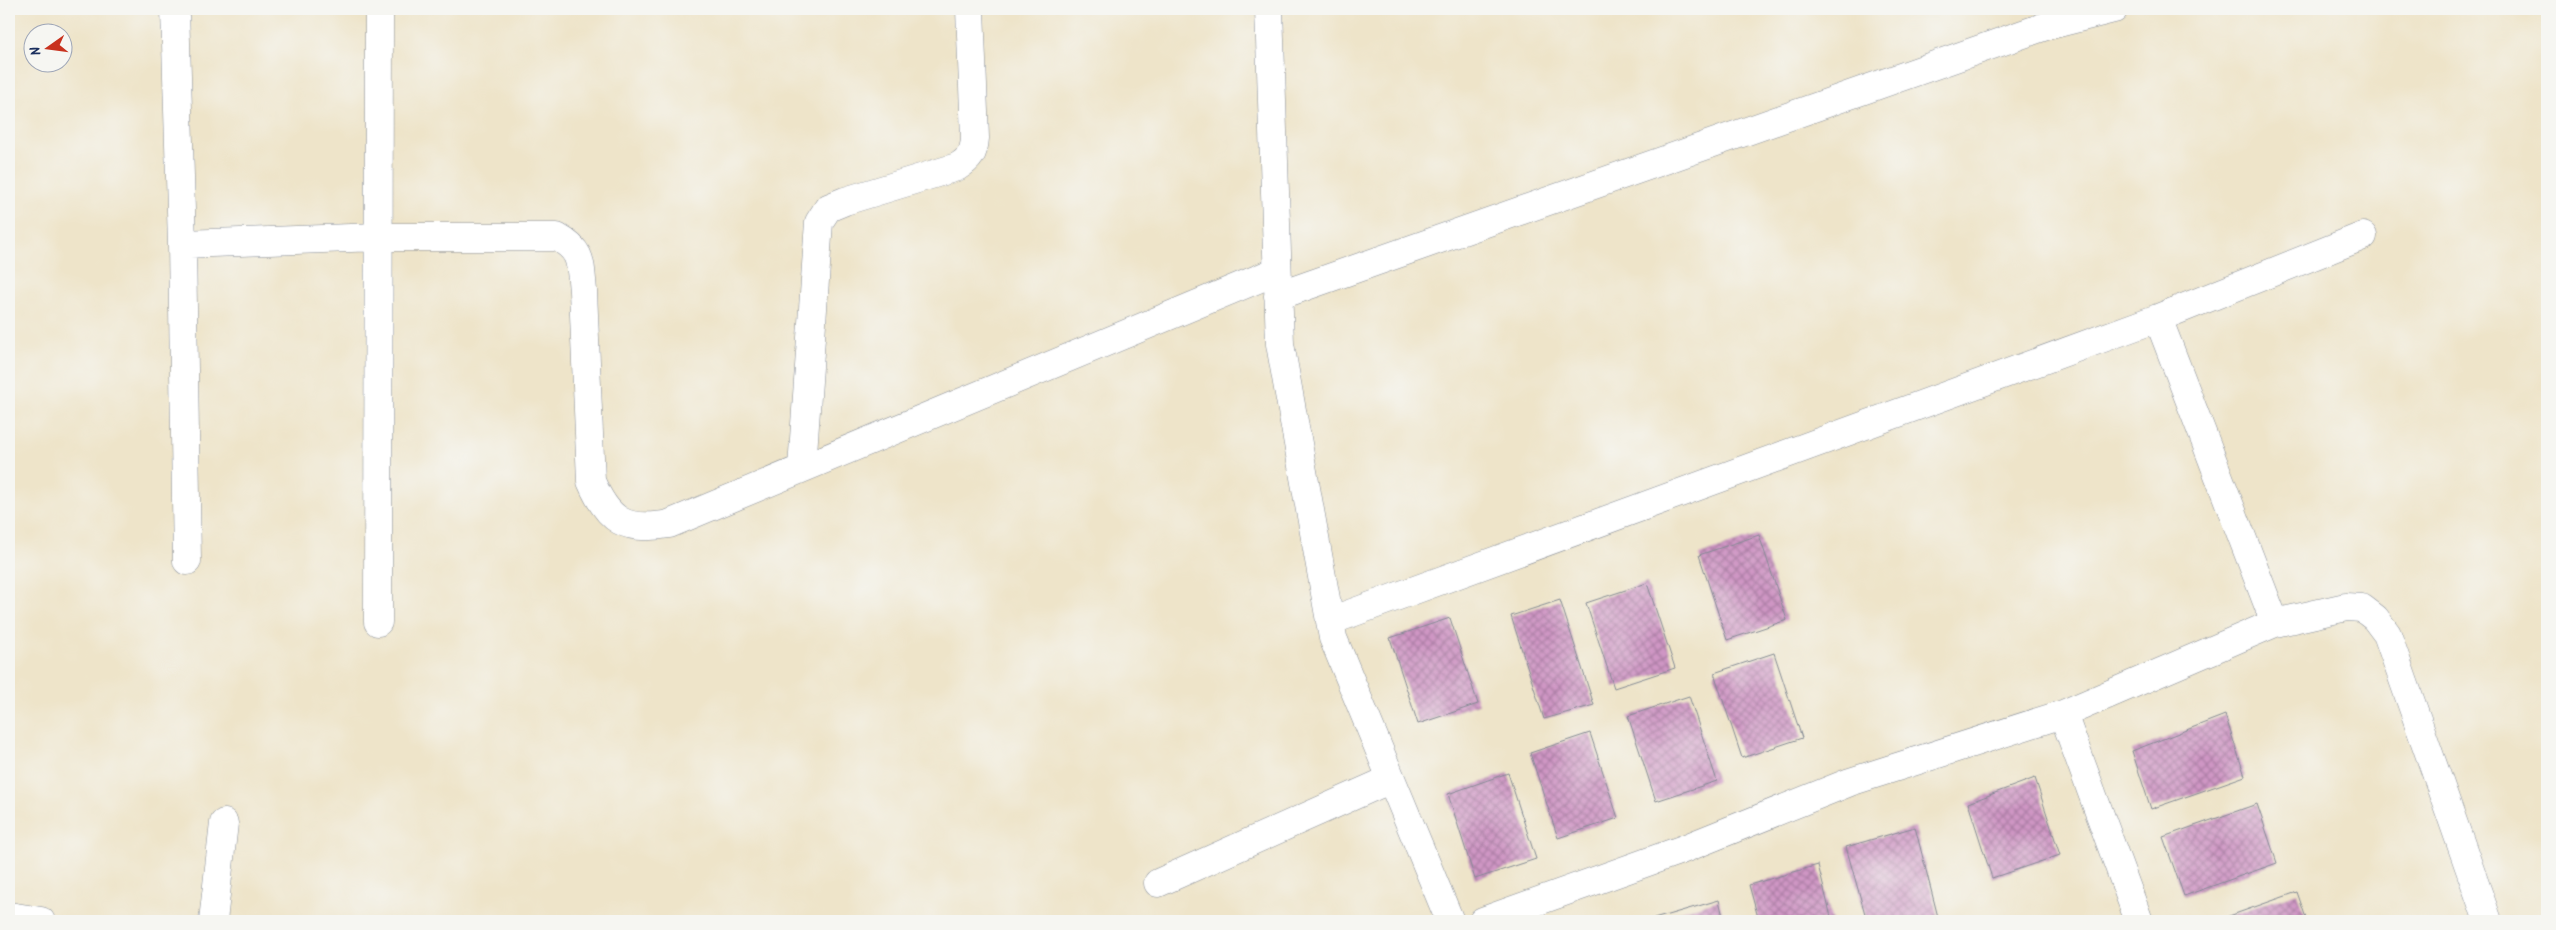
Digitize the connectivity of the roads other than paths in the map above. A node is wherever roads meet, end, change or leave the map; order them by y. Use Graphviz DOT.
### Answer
graph roads {
  1 [pos="175,9"];
  2 [pos="379,9"];
  3 [pos="970,9"];
  4 [pos="1269,9"];
  5 [pos="2114,9"];
  6 [pos="2040,18"];
  7 [pos="2363,236"];
  8 [pos="378,237"];
  9 [pos="182,244"];
  10 [pos="1278,284"];
  11 [pos="2158,318"];
  12 [pos="802,468"];
  13 [pos="187,561"];
  14 [pos="1330,621"];
  15 [pos="378,622"];
  16 [pos="2275,623"];
  17 [pos="2063,714"];
  18 [pos="1391,779"];
  19 [pos="224,823"];
  20 [pos="1158,884"];
  21 [pos="9,916"];
  22 [pos="41,921"];
  23 [pos="213,921"];
  24 [pos="1450,921"];
  25 [pos="1483,921"];
  26 [pos="2139,921"];
  27 [pos="2488,921"];
  1 -- 9 [label="street"];
  2 -- 8 [label="street"];
  3 -- 12 [label="street"];
  4 -- 10 [label="street"];
  5 -- 6 [label="street"];
  6 -- 10 [label="street"];
  7 -- 11 [label="street"];
  8 -- 9 [label="street"];
  8 -- 12 [label="street"];
  8 -- 15 [label="street"];
  9 -- 13 [label="street"];
  10 -- 12 [label="street"];
  10 -- 14 [label="street"];
  11 -- 14 [label="street"];
  11 -- 16 [label="street"];
  14 -- 18 [label="street"];
  16 -- 17 [label="street"];
  16 -- 27 [label="street"];
  17 -- 25 [label="street"];
  17 -- 26 [label="street"];
  18 -- 20 [label="street"];
  18 -- 24 [label="street"];
  19 -- 23 [label="street"];
  21 -- 22 [label="street"];
}
